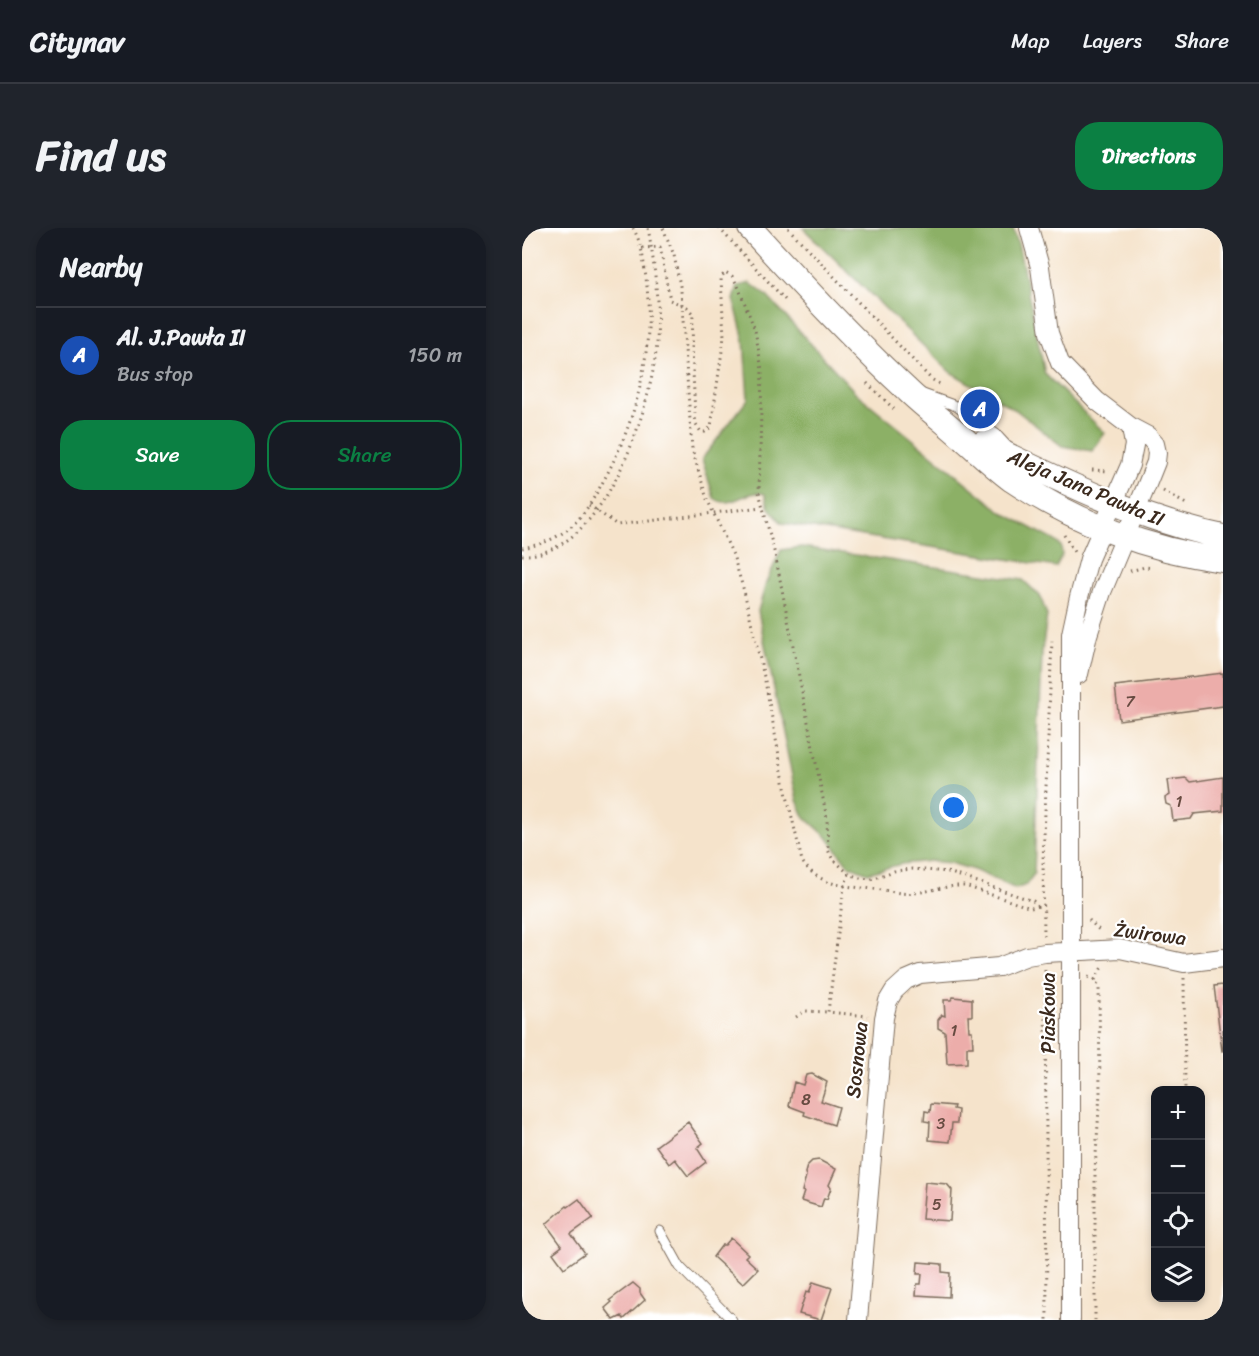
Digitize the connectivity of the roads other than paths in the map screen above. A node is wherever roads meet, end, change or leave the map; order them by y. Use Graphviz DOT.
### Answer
graph roads {
  1 [pos="750,228"];
  2 [pos="1029,228"];
  3 [pos="906,389"];
  4 [pos="952,429"];
  5 [pos="1020,462"];
  6 [pos="1125,508"];
  7 [pos="1102,528"];
  8 [pos="1126,537"];
  9 [pos="1223,537"];
  10 [pos="1199,557"];
  11 [pos="1223,560"];
  12 [pos="1223,566"];
  13 [pos="1071,705"];
  14 [pos="1071,952"];
  15 [pos="1223,958"];
  16 [pos="660,1232"];
  17 [pos="732,1320"];
  18 [pos="858,1320"];
  19 [pos="1071,1320"];
  1 -- 3 [label="main road, Aleja Jana Pawła II"];
  2 -- 6 [label="street"];
  3 -- 4 [label="main road, Aleja Jana Pawła II"];
  3 -- 5 [label="lane"];
  4 -- 5 [label="main road, Aleja Jana Pawła II"];
  4 -- 7 [label="main road, Aleja Jana Pawła II"];
  5 -- 6 [label="main road, Aleja Jana Pawła II"];
  6 -- 7 [label="street, Piaskowa"];
  6 -- 8 [label="street, Piaskowa"];
  6 -- 9 [label="main road, Aleja Jana Pawła II"];
  7 -- 8 [label="main road, Aleja Jana Pawła II"];
  7 -- 13 [label="street, Piaskowa"];
  8 -- 10 [label="main road, Aleja Jana Pawła II"];
  8 -- 13 [label="street, Piaskowa"];
  10 -- 11 [label="main road, Aleja Jana Pawła II"];
  10 -- 12 [label="lane"];
  13 -- 14 [label="street, Piaskowa"];
  14 -- 15 [label="street, Żwirowa"];
  14 -- 18 [label="street, Sosnowa"];
  14 -- 19 [label="street, Piaskowa"];
  16 -- 17 [label="lane"];
}
